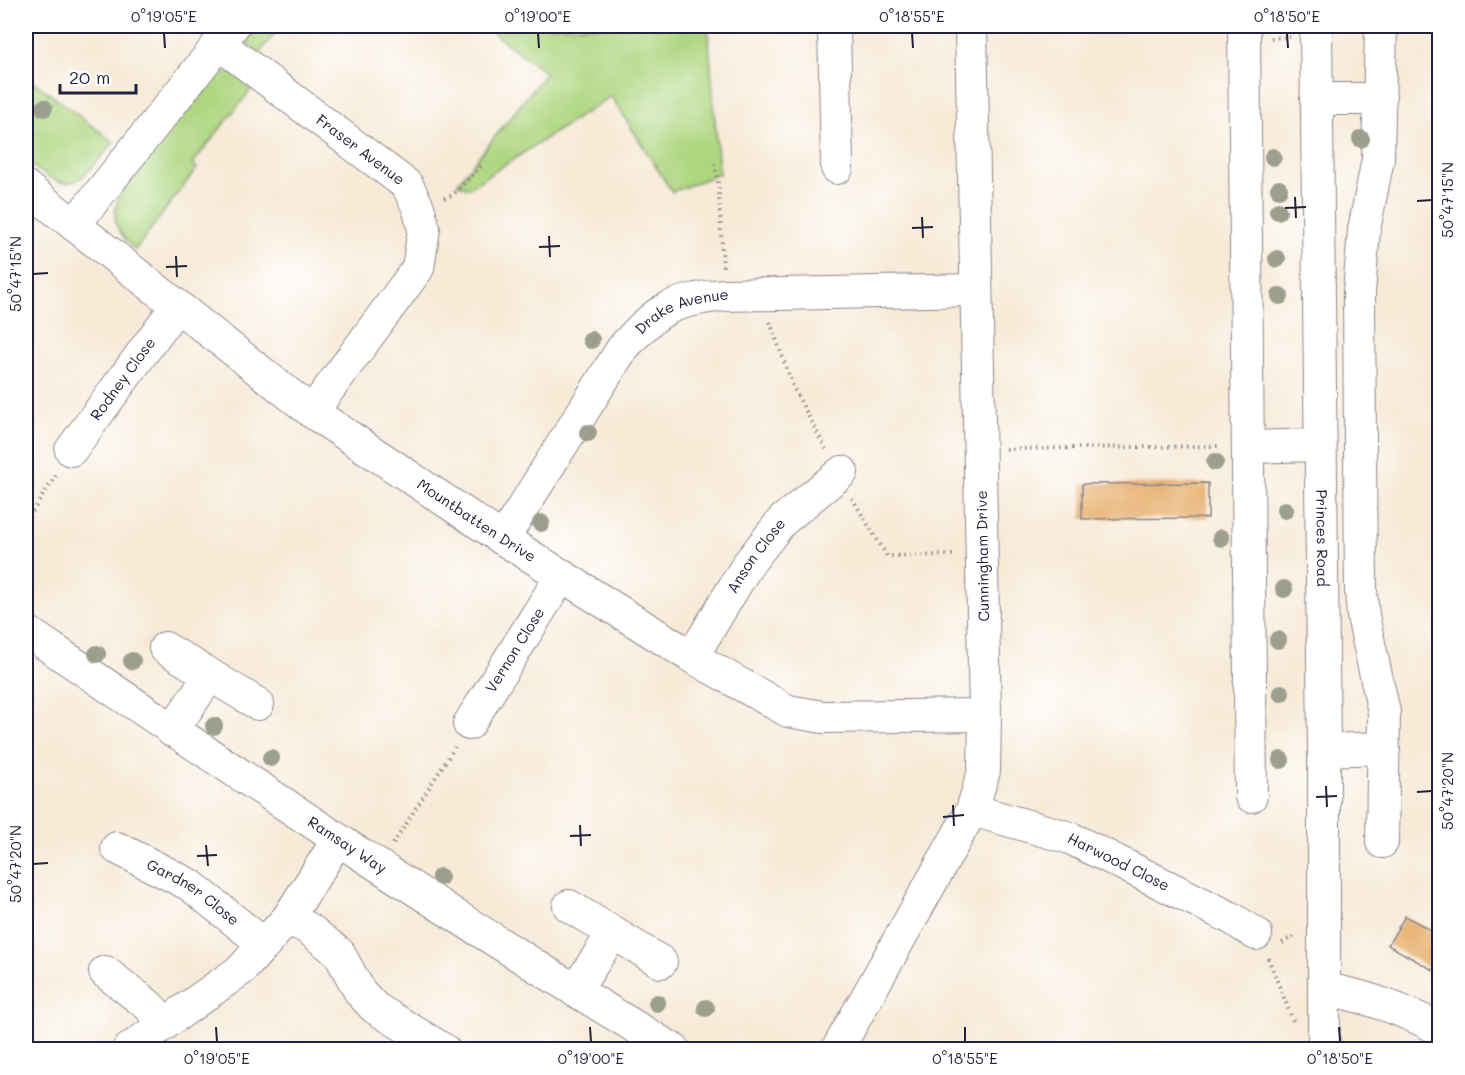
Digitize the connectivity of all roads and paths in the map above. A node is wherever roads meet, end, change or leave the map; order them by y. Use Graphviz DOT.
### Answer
graph roads {
  1 [pos="834,26"];
  2 [pos="971,26"];
  3 [pos="1244,26"];
  4 [pos="1316,26"];
  5 [pos="1381,26"];
  6 [pos="226,34"];
  7 [pos="1316,99"];
  8 [pos="1380,99"];
  9 [pos="483,164"];
  10 [pos="714,164"];
  11 [pos="837,168"];
  12 [pos="26,187"];
  13 [pos="418,207"];
  14 [pos="74,225"];
  15 [pos="976,290"];
  16 [pos="724,295"];
  17 [pos="176,307"];
  18 [pos="312,412"];
  19 [pos="1319,445"];
  20 [pos="1249,447"];
  21 [pos="981,449"];
  22 [pos="71,450"];
  23 [pos="842,472"];
  24 [pos="26,522"];
  25 [pos="503,539"];
  26 [pos="562,575"];
  27 [pos="26,631"];
  28 [pos="165,648"];
  29 [pos="692,657"];
  30 [pos="210,675"];
  31 [pos="258,704"];
  32 [pos="985,715"];
  33 [pos="469,724"];
  34 [pos="172,731"];
  35 [pos="1384,748"];
  36 [pos="1324,750"];
  37 [pos="1251,796"];
  38 [pos="972,810"];
  39 [pos="337,841"];
  40 [pos="1382,842"];
  41 [pos="117,848"];
  42 [pos="378,867"];
  43 [pos="569,906"];
  44 [pos="288,918"];
  45 [pos="613,933"];
  46 [pos="1256,934"];
  47 [pos="265,945"];
  48 [pos="661,962"];
  49 [pos="105,972"];
  50 [pos="1324,989"];
  51 [pos="575,991"];
  52 [pos="165,1023"];
  53 [pos="1294,1024"];
  54 [pos="1440,1029"];
  55 [pos="133,1048"];
  56 [pos="444,1050"];
  57 [pos="674,1050"];
  58 [pos="837,1050"];
  59 [pos="1324,1050"];
  1 -- 11 [label="street"];
  2 -- 15 [label="street, Cunningham Drive"];
  3 -- 20 [label="street"];
  4 -- 7 [label="street, Princes Road"];
  5 -- 8 [label="street"];
  6 -- 13 [label="street, Fraser Avenue"];
  6 -- 14 [label="street, Fraser Avenue"];
  7 -- 8 [label="street"];
  7 -- 19 [label="street, Princes Road"];
  8 -- 35 [label="street"];
  9 -- 13 [label="path"];
  10 -- 16 [label="path"];
  12 -- 14 [label="street, Mountbatten Drive"];
  13 -- 18 [label="street, Fraser Avenue"];
  14 -- 17 [label="street, Mountbatten Drive"];
  15 -- 16 [label="street, Drake Avenue"];
  15 -- 21 [label="street, Cunningham Drive"];
  16 -- 25 [label="street, Drake Avenue"];
  17 -- 18 [label="street, Mountbatten Drive"];
  17 -- 22 [label="street, Rodney Close"];
  18 -- 25 [label="street, Mountbatten Drive"];
  19 -- 20 [label="street"];
  19 -- 36 [label="street, Princes Road"];
  20 -- 21 [label="path"];
  20 -- 37 [label="street"];
  21 -- 32 [label="street, Cunningham Drive"];
  22 -- 24 [label="path"];
  23 -- 29 [label="street, Anson Close"];
  25 -- 26 [label="street, Mountbatten Drive"];
  26 -- 29 [label="street, Mountbatten Drive"];
  26 -- 33 [label="street, Vernon Close"];
  27 -- 34 [label="street, Ramsay Way"];
  28 -- 30 [label="street"];
  29 -- 32 [label="street, Mountbatten Drive"];
  30 -- 31 [label="street"];
  30 -- 34 [label="street"];
  32 -- 38 [label="street, Cunningham Drive"];
  33 -- 42 [label="path"];
  34 -- 39 [label="street, Ramsay Way"];
  35 -- 36 [label="street"];
  35 -- 40 [label="street"];
  36 -- 50 [label="street, Princes Road"];
  38 -- 46 [label="street, Harwood Close"];
  38 -- 58 [label="street, Cunningham Drive"];
  39 -- 42 [label="street, Ramsay Way"];
  39 -- 44 [label="street"];
  41 -- 47 [label="street, Gardner Close"];
  42 -- 51 [label="street, Ramsay Way"];
  43 -- 45 [label="street"];
  44 -- 47 [label="street"];
  44 -- 56 [label="street"];
  45 -- 48 [label="street"];
  45 -- 51 [label="street"];
  46 -- 53 [label="path"];
  47 -- 52 [label="street"];
  49 -- 52 [label="street"];
  50 -- 54 [label="street"];
  50 -- 59 [label="street, Princes Road"];
  51 -- 57 [label="street, Ramsay Way"];
  52 -- 55 [label="street"];
}
